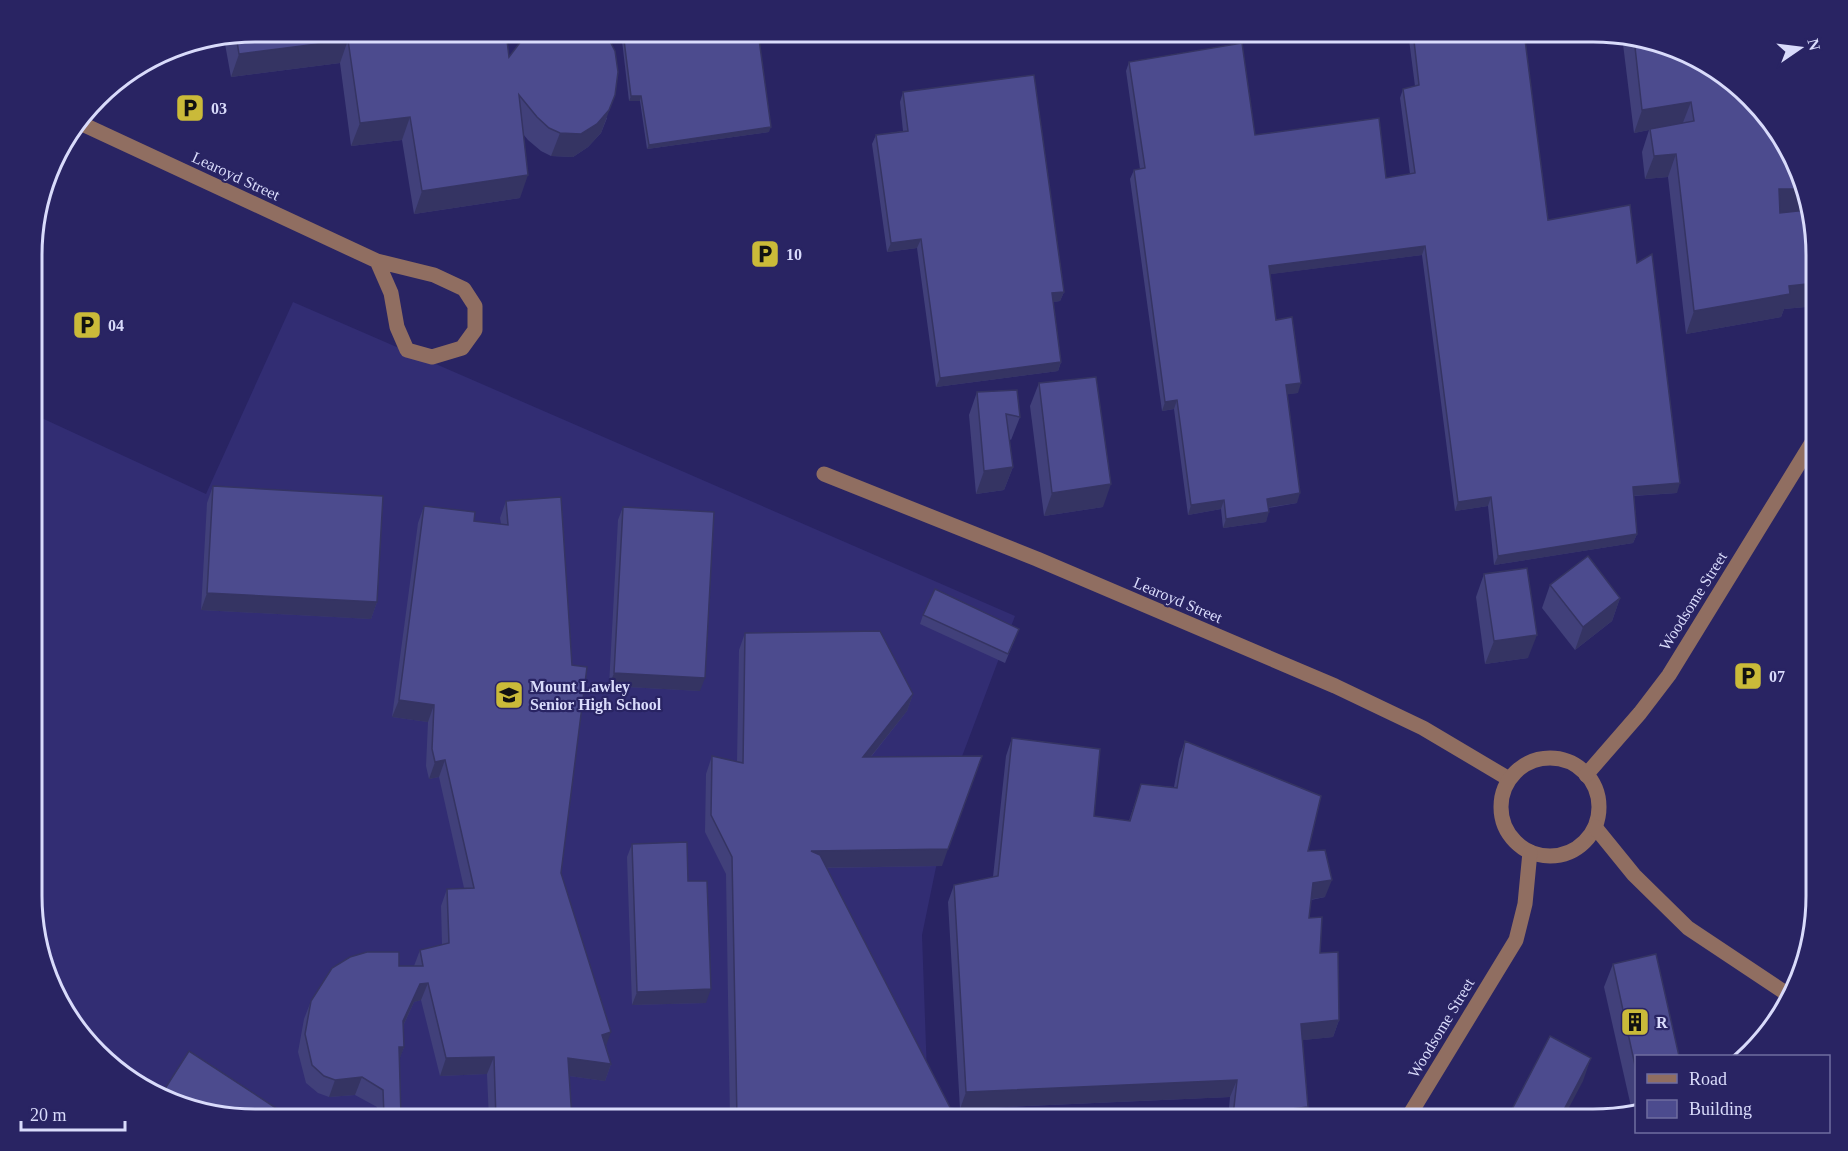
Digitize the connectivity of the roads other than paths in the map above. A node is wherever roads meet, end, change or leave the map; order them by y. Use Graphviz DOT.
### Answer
graph roads {
  1 [pos="86,126"];
  2 [pos="377,261"];
  3 [pos="1806,452"];
  4 [pos="824,474"];
  5 [pos="1586,775"];
  6 [pos="1509,779"];
  7 [pos="1595,827"];
  8 [pos="1530,852"];
  9 [pos="1783,991"];
  10 [pos="1413,1109"];
  1 -- 2 [label="street, Learoyd Street"];
  2 -- 2 [label="street, Learoyd Street"];
  3 -- 5 [label="street, Woodsome Street"];
  4 -- 6 [label="street, Learoyd Street"];
  5 -- 6 [label="street"];
  5 -- 7 [label="street"];
  6 -- 8 [label="street"];
  7 -- 8 [label="street"];
  7 -- 9 [label="street"];
  8 -- 10 [label="street, Woodsome Street"];
}
